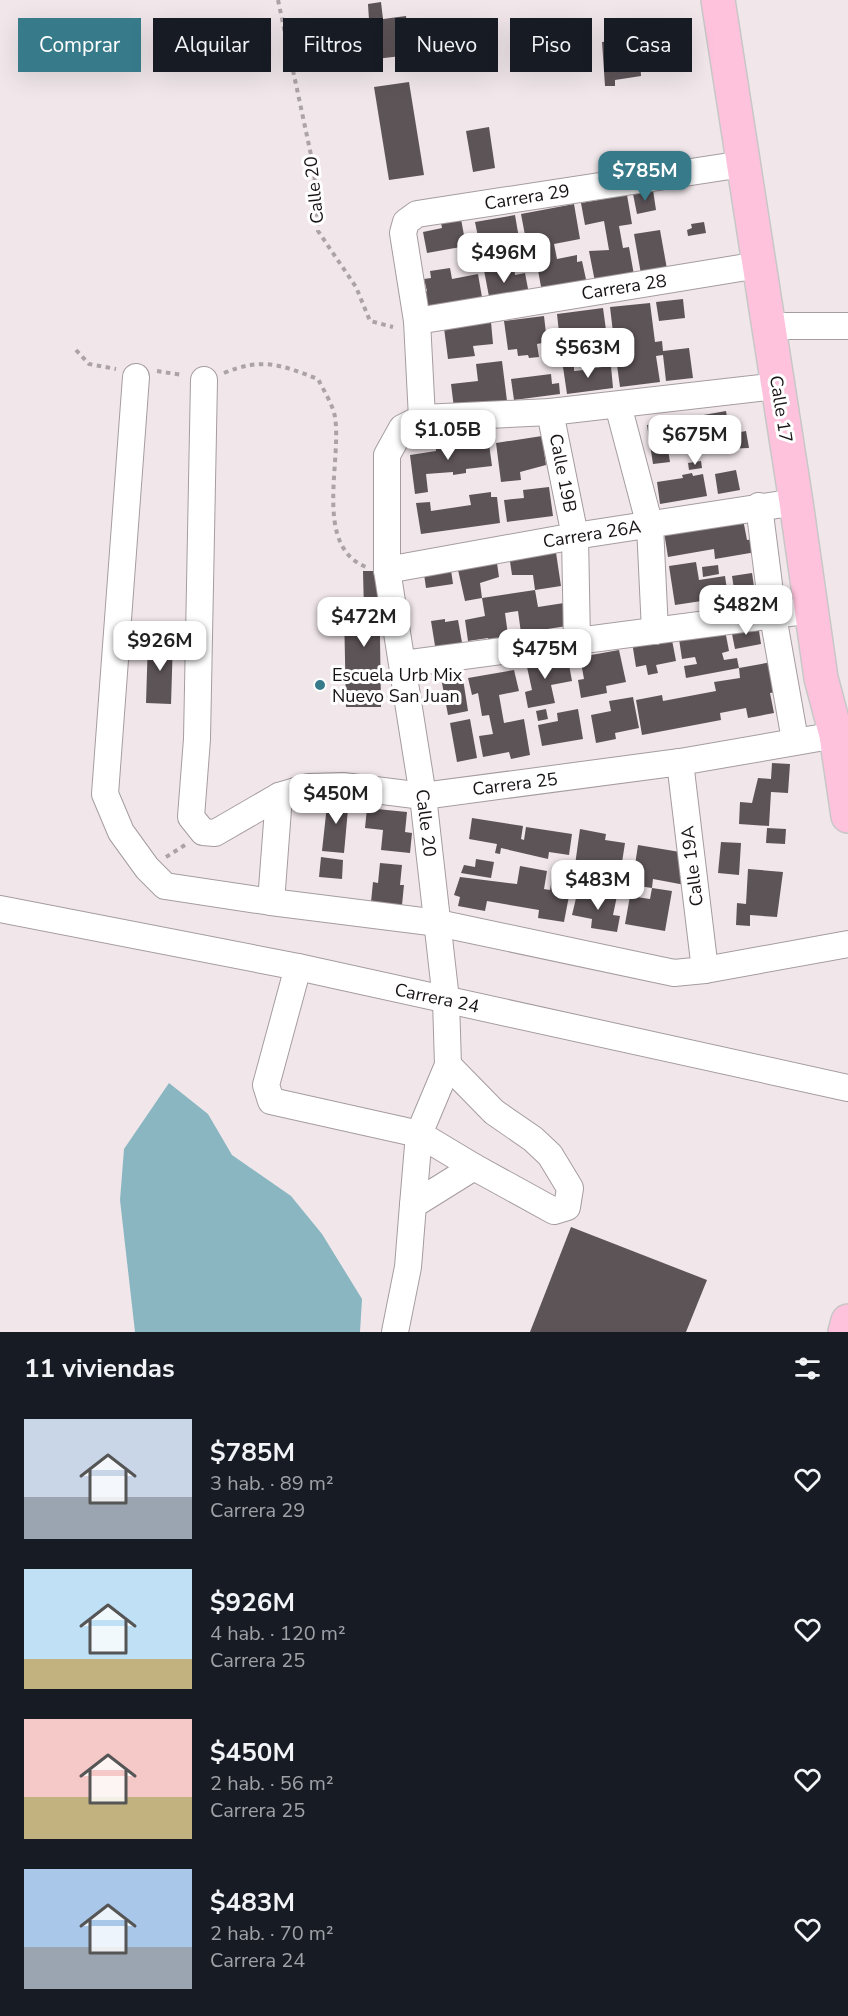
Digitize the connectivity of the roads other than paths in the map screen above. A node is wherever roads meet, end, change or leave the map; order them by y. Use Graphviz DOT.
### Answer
graph roads {
  1 [pos="718,0"];
  2 [pos="743,164"];
  3 [pos="759,265"];
  4 [pos="417,321"];
  5 [pos="768,326"];
  6 [pos="848,326"];
  7 [pos="135,377"];
  8 [pos="204,380"];
  9 [pos="777,386"];
  10 [pos="618,405"];
  11 [pos="550,412"];
  12 [pos="422,418"];
  13 [pos="796,502"];
  14 [pos="759,506"];
  15 [pos="650,526"];
  16 [pos="575,536"];
  17 [pos="387,570"];
  18 [pos="812,610"];
  19 [pos="773,616"];
  20 [pos="655,631"];
  21 [pos="576,642"];
  22 [pos="404,664"];
  23 [pos="836,735"];
  24 [pos="795,740"];
  25 [pos="680,762"];
  26 [pos="279,796"];
  27 [pos="423,796"];
  28 [pos="848,816"];
  29 [pos="271,902"];
  30 [pos="0,909"];
  31 [pos="438,923"];
  32 [pos="848,944"];
  33 [pos="298,968"];
  34 [pos="705,970"];
  35 [pos="446,1000"];
  36 [pos="448,1065"];
  37 [pos="848,1088"];
  38 [pos="418,1134"];
  39 [pos="474,1167"];
  40 [pos="413,1205"];
  41 [pos="848,1321"];
  42 [pos="395,1332"];
  43 [pos="845,1332"];
  1 -- 2 [label="highway, Calle 17"];
  2 -- 3 [label="highway, Calle 17"];
  2 -- 4 [label="street, Carrera 29"];
  3 -- 4 [label="street, Carrera 28"];
  3 -- 5 [label="highway, Calle 17"];
  4 -- 12 [label="street"];
  5 -- 6 [label="street"];
  5 -- 9 [label="highway, Calle 17"];
  7 -- 29 [label="street"];
  8 -- 26 [label="street, Carrera 25"];
  9 -- 10 [label="street"];
  9 -- 13 [label="highway, Calle 17"];
  10 -- 11 [label="street"];
  10 -- 15 [label="street"];
  11 -- 12 [label="street"];
  11 -- 16 [label="street, Calle 19B"];
  12 -- 17 [label="street, Calle 20"];
  13 -- 14 [label="street, Carrera 26A"];
  13 -- 18 [label="highway, Calle 17"];
  14 -- 15 [label="street, Carrera 26A"];
  14 -- 19 [label="street"];
  15 -- 16 [label="street, Carrera 26A"];
  15 -- 20 [label="street"];
  16 -- 17 [label="street, Carrera 26A"];
  16 -- 21 [label="street, Calle 19B"];
  17 -- 22 [label="street, Calle 20"];
  18 -- 19 [label="street"];
  18 -- 23 [label="highway, Calle 17"];
  19 -- 20 [label="street"];
  19 -- 24 [label="street"];
  20 -- 21 [label="street"];
  21 -- 22 [label="street"];
  22 -- 27 [label="street, Calle 20"];
  23 -- 24 [label="street, Carrera 25"];
  23 -- 28 [label="highway, Calle 17"];
  24 -- 25 [label="street, Carrera 25"];
  25 -- 27 [label="street, Carrera 25"];
  25 -- 34 [label="street, Calle 19A"];
  26 -- 27 [label="street, Carrera 25"];
  26 -- 29 [label="street"];
  27 -- 31 [label="street, Calle 20"];
  29 -- 31 [label="street"];
  30 -- 33 [label="street, Carrera 24"];
  31 -- 34 [label="street"];
  31 -- 35 [label="street, Calle 20"];
  32 -- 34 [label="street"];
  33 -- 35 [label="street, Carrera 24"];
  33 -- 38 [label="street"];
  35 -- 36 [label="street, Calle 20"];
  35 -- 37 [label="street, Carrera 24"];
  36 -- 38 [label="street, Calle 20"];
  36 -- 39 [label="street"];
  38 -- 39 [label="street"];
  38 -- 40 [label="street, Calle 20"];
  39 -- 40 [label="street"];
  40 -- 42 [label="street, Calle 20"];
  41 -- 43 [label="highway"];
}
